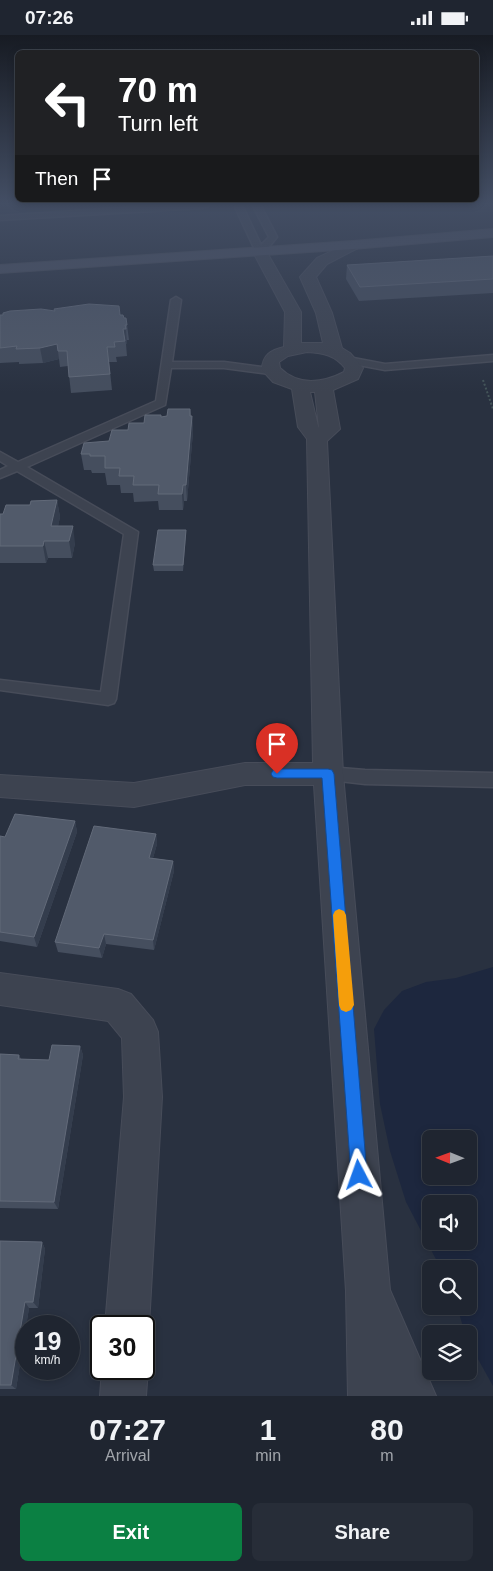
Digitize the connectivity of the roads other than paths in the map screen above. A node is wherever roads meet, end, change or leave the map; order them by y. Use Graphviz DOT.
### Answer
graph roads {
  1 [pos="37,266"];
  2 [pos="267,266"];
  3 [pos="316,266"];
  4 [pos="0,269"];
  5 [pos="176,300"];
  6 [pos="293,349"];
  7 [pos="341,355"];
  8 [pos="493,358"];
  9 [pos="271,364"];
  10 [pos="167,365"];
  11 [pos="385,367"];
  12 [pos="439,369"];
  13 [pos="345,380"];
  14 [pos="300,385"];
  15 [pos="323,387"];
  16 [pos="317,439"];
  17 [pos="0,455"];
  18 [pos="16,466"];
  19 [pos="0,474"];
  20 [pos="0,685"];
  21 [pos="328,774"];
  22 [pos="493,780"];
  23 [pos="0,786"];
  24 [pos="0,989"];
  25 [pos="368,1291"];
  26 [pos="128,1315"];
  27 [pos="124,1380"];
  28 [pos="123,1396"];
  29 [pos="371,1396"];
  30 [pos="413,1396"];
  1 -- 4 [label="main road"];
  2 -- 6 [label="street"];
  3 -- 7 [label="street"];
  5 -- 10 [label="lane"];
  6 -- 7 [label="street"];
  6 -- 9 [label="street"];
  7 -- 11 [label="lane"];
  7 -- 13 [label="street"];
  8 -- 12 [label="lane"];
  9 -- 10 [label="lane"];
  9 -- 14 [label="street"];
  10 -- 18 [label="lane"];
  11 -- 12 [label="lane"];
  11 -- 13 [label="lane"];
  13 -- 15 [label="street"];
  14 -- 15 [label="street"];
  14 -- 16 [label="street"];
  15 -- 16 [label="street"];
  16 -- 21 [label="street"];
  17 -- 18 [label="lane"];
  18 -- 19 [label="lane"];
  18 -- 20 [label="lane"];
  21 -- 22 [label="lane"];
  21 -- 23 [label="street"];
  21 -- 25 [label="street"];
  24 -- 26 [label="street"];
  25 -- 29 [label="street"];
  25 -- 30 [label="street"];
  27 -- 28 [label="street"];
}
